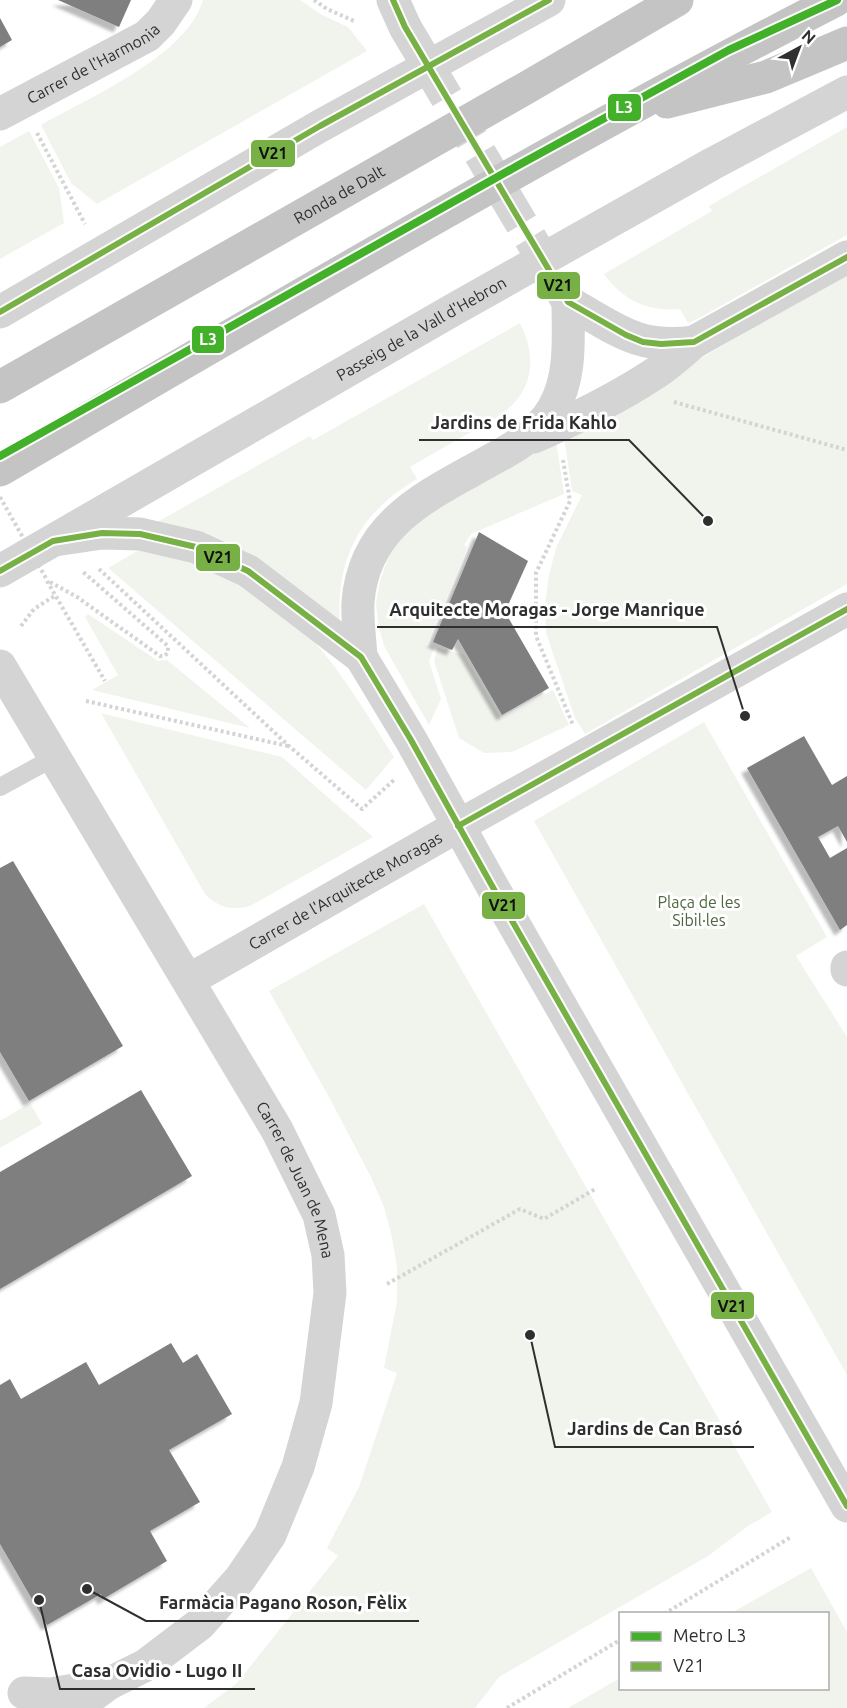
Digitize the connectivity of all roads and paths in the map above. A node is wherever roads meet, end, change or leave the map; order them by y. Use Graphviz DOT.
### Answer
graph roads {
  1 [pos="176,0"];
  2 [pos="314,0"];
  3 [pos="549,0"];
  4 [pos="675,0"];
  5 [pos="836,0"];
  6 [pos="354,21"];
  7 [pos="847,43"];
  8 [pos="847,92"];
  9 [pos="625,112"];
  10 [pos="0,114"];
  11 [pos="35,128"];
  12 [pos="86,226"];
  13 [pos="847,257"];
  14 [pos="0,312"];
  15 [pos="694,342"];
  16 [pos="0,387"];
  17 [pos="664,399"];
  18 [pos="557,427"];
  19 [pos="523,442"];
  20 [pos="847,450"];
  21 [pos="0,470"];
  22 [pos="0,498"];
  23 [pos="53,540"];
  24 [pos="95,565"];
  25 [pos="79,569"];
  26 [pos="0,571"];
  27 [pos="47,580"];
  28 [pos="56,595"];
  29 [pos="847,609"];
  30 [pos="21,626"];
  31 [pos="361,657"];
  32 [pos="0,666"];
  33 [pos="105,681"];
  34 [pos="86,701"];
  35 [pos="573,726"];
  36 [pos="289,746"];
  37 [pos="55,757"];
  38 [pos="396,778"];
  39 [pos="0,787"];
  40 [pos="458,826"];
  41 [pos="189,980"];
  42 [pos="597,1188"];
  43 [pos="387,1284"];
  44 [pos="847,1506"];
  45 [pos="791,1537"];
  46 [pos="667,1612"];
  47 [pos="619,1641"];
  48 [pos="108,1684"];
  49 [pos="21,1696"];
  50 [pos="76,1708"];
  51 [pos="507,1708"];
  1 -- 10 [label="street, Carrer de l'Harmonia"];
  2 -- 6 [label="path"];
  3 -- 14 [label="street"];
  4 -- 16 [label="highway, Ronda de Dalt"];
  5 -- 9 [label="highway"];
  7 -- 9 [label="highway"];
  8 -- 23 [label="street, Passeig de la Vall d'Hebron"];
  9 -- 21 [label="highway"];
  11 -- 12 [label="path"];
  13 -- 15 [label="street"];
  15 -- 18 [label="street"];
  15 -- 19 [label="street"];
  17 -- 20 [label="path"];
  18 -- 19 [label="street"];
  18 -- 35 [label="path"];
  19 -- 31 [label="street"];
  22 -- 27 [label="path, bridge"];
  23 -- 26 [label="street, Passeig de la Vall d'Hebron"];
  23 -- 31 [label="street"];
  24 -- 36 [label="path"];
  25 -- 27 [label="path"];
  27 -- 28 [label="path"];
  28 -- 30 [label="path"];
  28 -- 33 [label="path"];
  29 -- 40 [label="street, Carrer de l'Arquitecte Moragas"];
  31 -- 40 [label="street"];
  32 -- 37 [label="street, Carrer de Juan de Mena"];
  34 -- 36 [label="path"];
  36 -- 38 [label="path"];
  37 -- 39 [label="lane"];
  37 -- 41 [label="street, Carrer de Juan de Mena"];
  40 -- 41 [label="street, Carrer de l'Arquitecte Moragas"];
  40 -- 44 [label="street"];
  41 -- 48 [label="street, Carrer de Juan de Mena"];
  42 -- 43 [label="path"];
  45 -- 46 [label="path"];
  47 -- 51 [label="path"];
  48 -- 49 [label="street, Carrer de Juan de Mena"];
  48 -- 50 [label="street, Carrer de Juan de Mena"];
}
